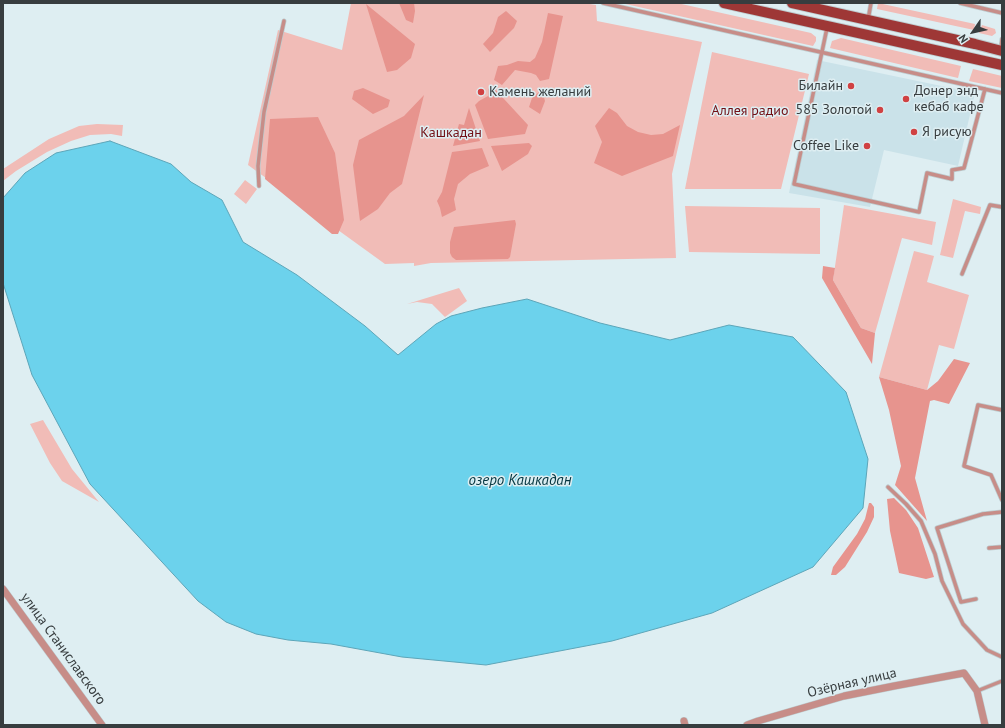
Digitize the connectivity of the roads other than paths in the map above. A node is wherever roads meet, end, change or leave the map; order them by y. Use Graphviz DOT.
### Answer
graph roads {
  1 [pos="602,3"];
  2 [pos="724,3"];
  3 [pos="792,3"];
  4 [pos="870,3"];
  5 [pos="960,3"];
  6 [pos="1002,13"];
  7 [pos="868,20"];
  8 [pos="284,21"];
  9 [pos="828,27"];
  10 [pos="1002,39"];
  11 [pos="1001,51"];
  12 [pos="822,52"];
  13 [pos="1002,65"];
  14 [pos="984,89"];
  15 [pos="1002,93"];
  16 [pos="259,186"];
  17 [pos="1002,207"];
  18 [pos="962,274"];
  19 [pos="1002,410"];
  20 [pos="888,488"];
  21 [pos="1002,500"];
  22 [pos="1002,506"];
  23 [pos="1002,512"];
  24 [pos="1002,547"];
  25 [pos="988,548"];
  26 [pos="3,589"];
  27 [pos="976,599"];
  28 [pos="1002,657"];
  29 [pos="1002,681"];
  30 [pos="977,692"];
  31 [pos="102,725"];
  32 [pos="747,725"];
  33 [pos="985,725"];
  1 -- 12 [label="lane"];
  2 -- 9 [label="main road"];
  3 -- 7 [label="main road"];
  4 -- 7 [label="lane"];
  5 -- 6 [label="lane"];
  7 -- 11 [label="main road"];
  8 -- 16 [label="lane"];
  9 -- 12 [label="lane"];
  9 -- 13 [label="main road"];
  10 -- 11 [label="lane"];
  12 -- 14 [label="lane"];
  12 -- 14 [label="lane"];
  14 -- 15 [label="lane"];
  17 -- 18 [label="lane"];
  19 -- 21 [label="lane"];
  20 -- 28 [label="lane"];
  22 -- 23 [label="lane"];
  23 -- 27 [label="lane"];
  24 -- 25 [label="lane"];
  26 -- 31 [label="street, улица Станиславского"];
  29 -- 30 [label="lane"];
  30 -- 32 [label="street, Озёрная улица"];
  30 -- 33 [label="street"];
}
